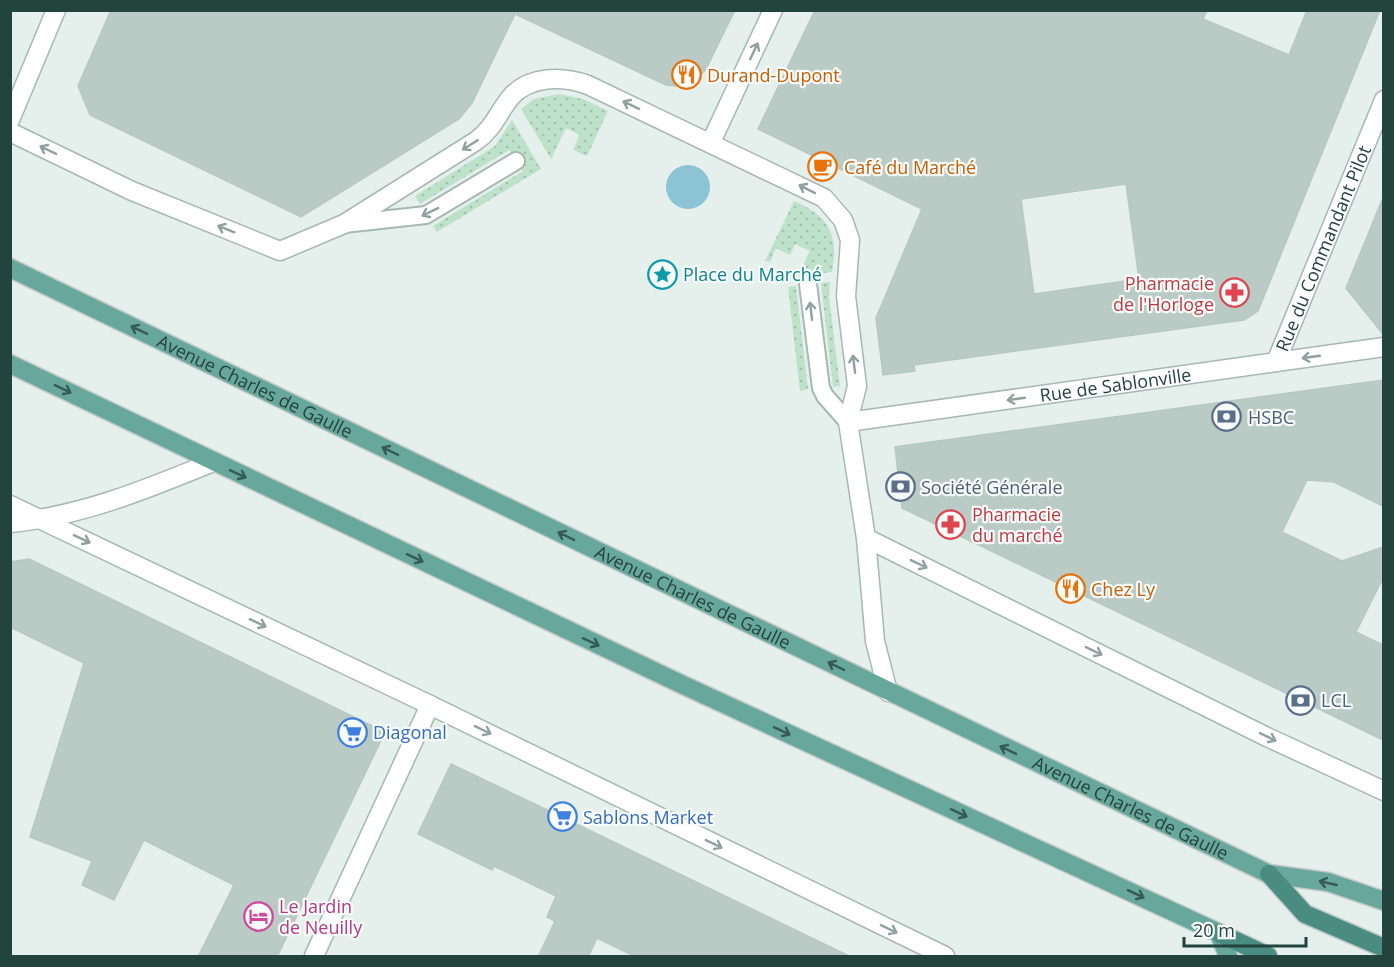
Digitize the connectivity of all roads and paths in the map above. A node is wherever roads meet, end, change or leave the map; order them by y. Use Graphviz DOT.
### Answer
graph roads {
  1 [pos="56,10"];
  2 [pos="773,10"];
  3 [pos="1383,100"];
  4 [pos="10,120"];
  5 [pos="10,132"];
  6 [pos="711,142"];
  7 [pos="516,161"];
  8 [pos="344,224"];
  9 [pos="10,268"];
  10 [pos="808,284"];
  11 [pos="1378,351"];
  12 [pos="1276,362"];
  13 [pos="10,363"];
  14 [pos="848,422"];
  15 [pos="213,462"];
  16 [pos="10,505"];
  17 [pos="43,520"];
  18 [pos="10,523"];
  19 [pos="867,538"];
  20 [pos="888,692"];
  21 [pos="430,705"];
  22 [pos="1383,791"];
  23 [pos="1269,874"];
  24 [pos="1383,901"];
  25 [pos="1219,933"];
  26 [pos="1383,948"];
  27 [pos="314,957"];
  28 [pos="945,957"];
  29 [pos="1228,957"];
  30 [pos="1268,957"];
  1 -- 4 [label="street"];
  6 -- 2 [label="street, one-way"];
  3 -- 12 [label="street, Rue du Commandant Pilot"];
  8 -- 5 [label="street, one-way"];
  6 -- 8 [label="street, one-way"];
  14 -- 6 [label="street, one-way"];
  7 -- 8 [label="lane, one-way"];
  20 -- 9 [label="main road, Avenue Charles de Gaulle, one-way"];
  14 -- 10 [label="lane, one-way"];
  11 -- 12 [label="street, Rue de Sablonville, one-way"];
  12 -- 14 [label="street, Rue de Sablonville, one-way"];
  13 -- 15 [label="main road, one-way"];
  14 -- 19 [label="street"];
  15 -- 17 [label="street"];
  15 -- 25 [label="main road, one-way"];
  16 -- 17 [label="street"];
  17 -- 18 [label="street"];
  17 -- 21 [label="street, one-way"];
  19 -- 20 [label="street"];
  19 -- 22 [label="street, one-way"];
  23 -- 20 [label="main road, Avenue Charles de Gaulle, one-way"];
  21 -- 27 [label="street"];
  21 -- 28 [label="street, one-way"];
  24 -- 23 [label="main road, Avenue Charles de Gaulle, one-way"];
  23 -- 26 [label="highway"];
  25 -- 29 [label="main road"];
  25 -- 30 [label="highway"];
}
